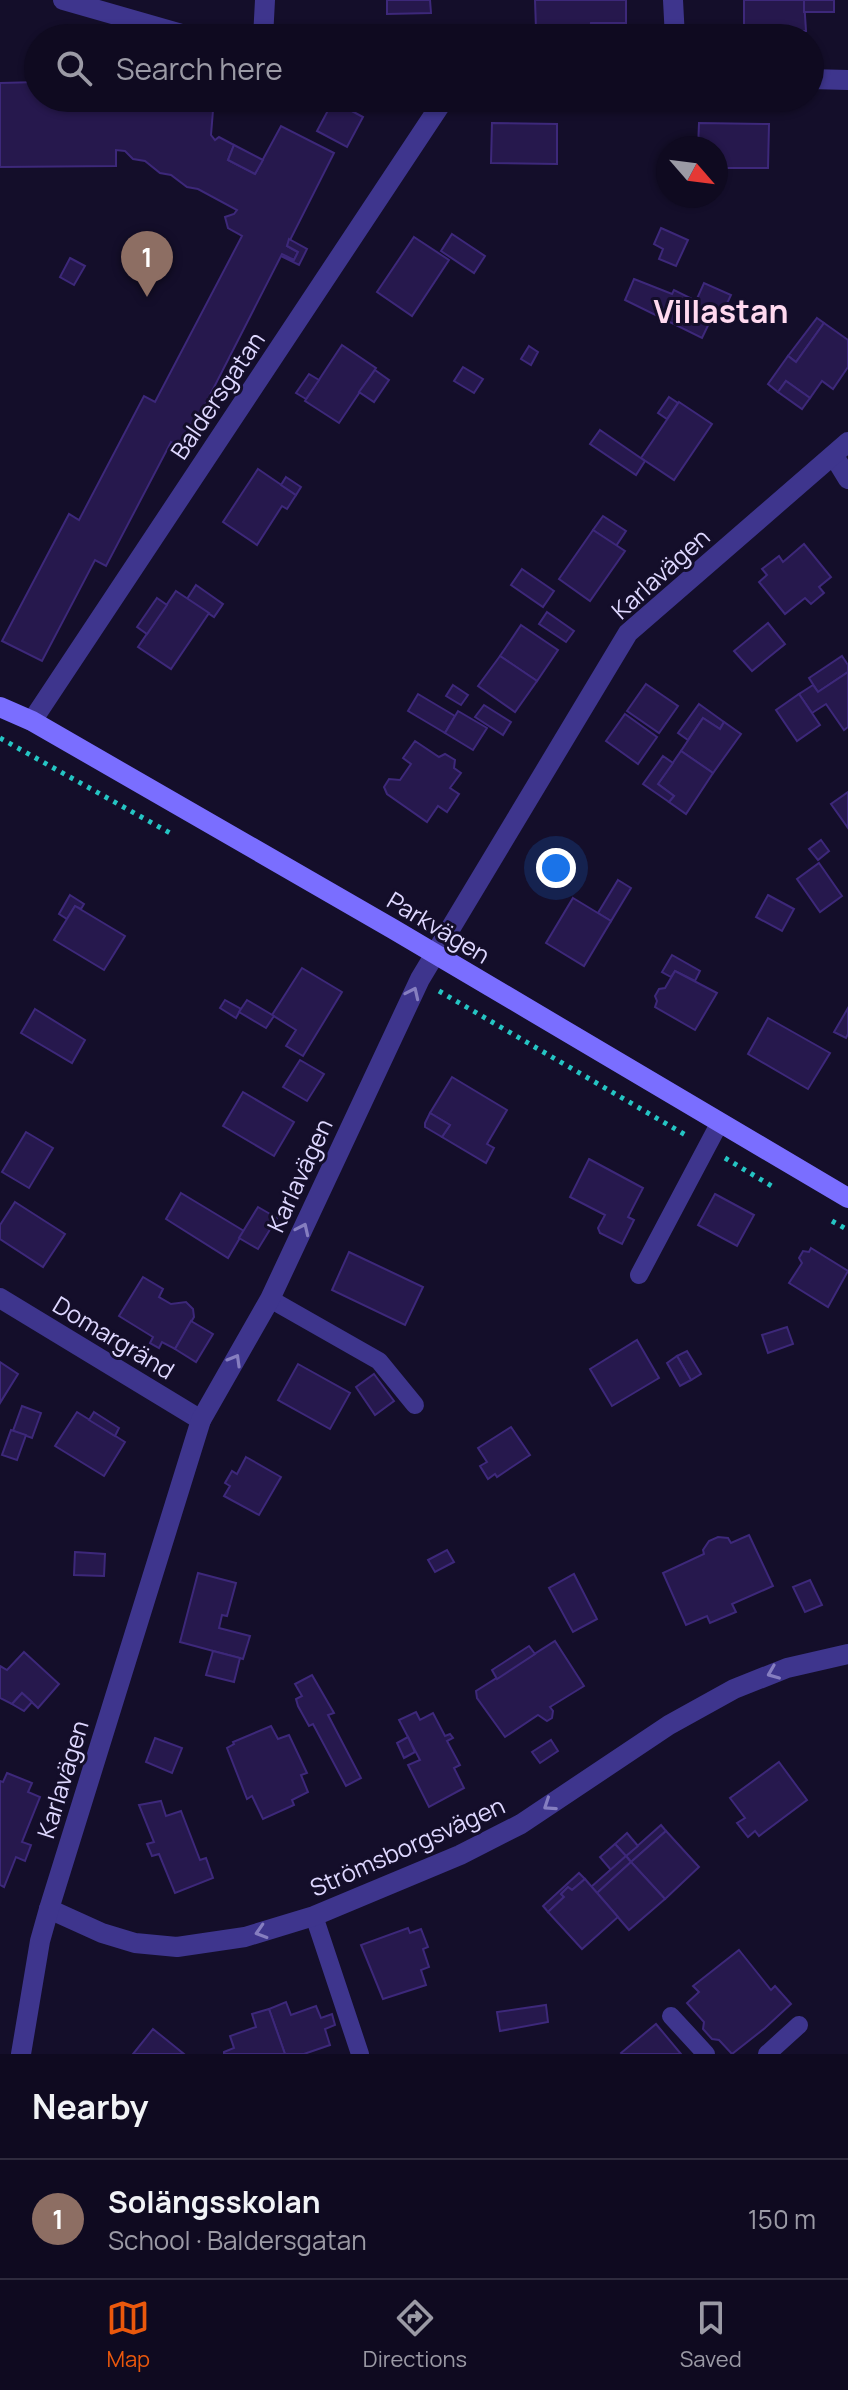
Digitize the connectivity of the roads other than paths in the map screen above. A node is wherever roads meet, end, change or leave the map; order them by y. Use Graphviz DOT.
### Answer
graph roads {
  1 [pos="63,0"];
  2 [pos="265,0"];
  3 [pos="673,0"];
  4 [pos="147,24"];
  5 [pos="264,24"];
  6 [pos="674,24"];
  7 [pos="824,79"];
  8 [pos="848,80"];
  9 [pos="436,112"];
  10 [pos="841,449"];
  11 [pos="848,479"];
  12 [pos="0,707"];
  13 [pos="32,721"];
  14 [pos="434,953"];
  15 [pos="719,1124"];
  16 [pos="848,1198"];
  17 [pos="639,1275"];
  18 [pos="0,1298"];
  19 [pos="270,1299"];
  20 [pos="415,1405"];
  21 [pos="201,1420"];
  22 [pos="848,1654"];
  23 [pos="49,1909"];
  24 [pos="314,1916"];
  25 [pos="671,2016"];
  26 [pos="799,2025"];
  27 [pos="21,2054"];
  28 [pos="360,2054"];
  29 [pos="706,2054"];
  30 [pos="767,2054"];
  1 -- 4 [label="street"];
  2 -- 5 [label="street"];
  3 -- 6 [label="street"];
  7 -- 8 [label="street"];
  9 -- 13 [label="street, Baldersgatan"];
  10 -- 11 [label="street"];
  10 -- 14 [label="street, Karlavägen"];
  12 -- 13 [label="main road, Parkvägen"];
  13 -- 14 [label="main road, Parkvägen"];
  14 -- 15 [label="main road, Parkvägen"];
  19 -- 14 [label="street, Karlavägen, one-way"];
  15 -- 16 [label="main road, Parkvägen"];
  15 -- 17 [label="lane"];
  18 -- 21 [label="street, Domargränd"];
  19 -- 20 [label="lane"];
  21 -- 19 [label="street, Karlavägen, one-way"];
  21 -- 23 [label="street, Karlavägen"];
  22 -- 24 [label="street, Strömsborgsvägen, one-way"];
  24 -- 23 [label="street, Strömsborgsvägen, one-way"];
  23 -- 27 [label="street, Karlavägen"];
  24 -- 28 [label="lane"];
  25 -- 29 [label="lane"];
  26 -- 30 [label="lane"];
}
